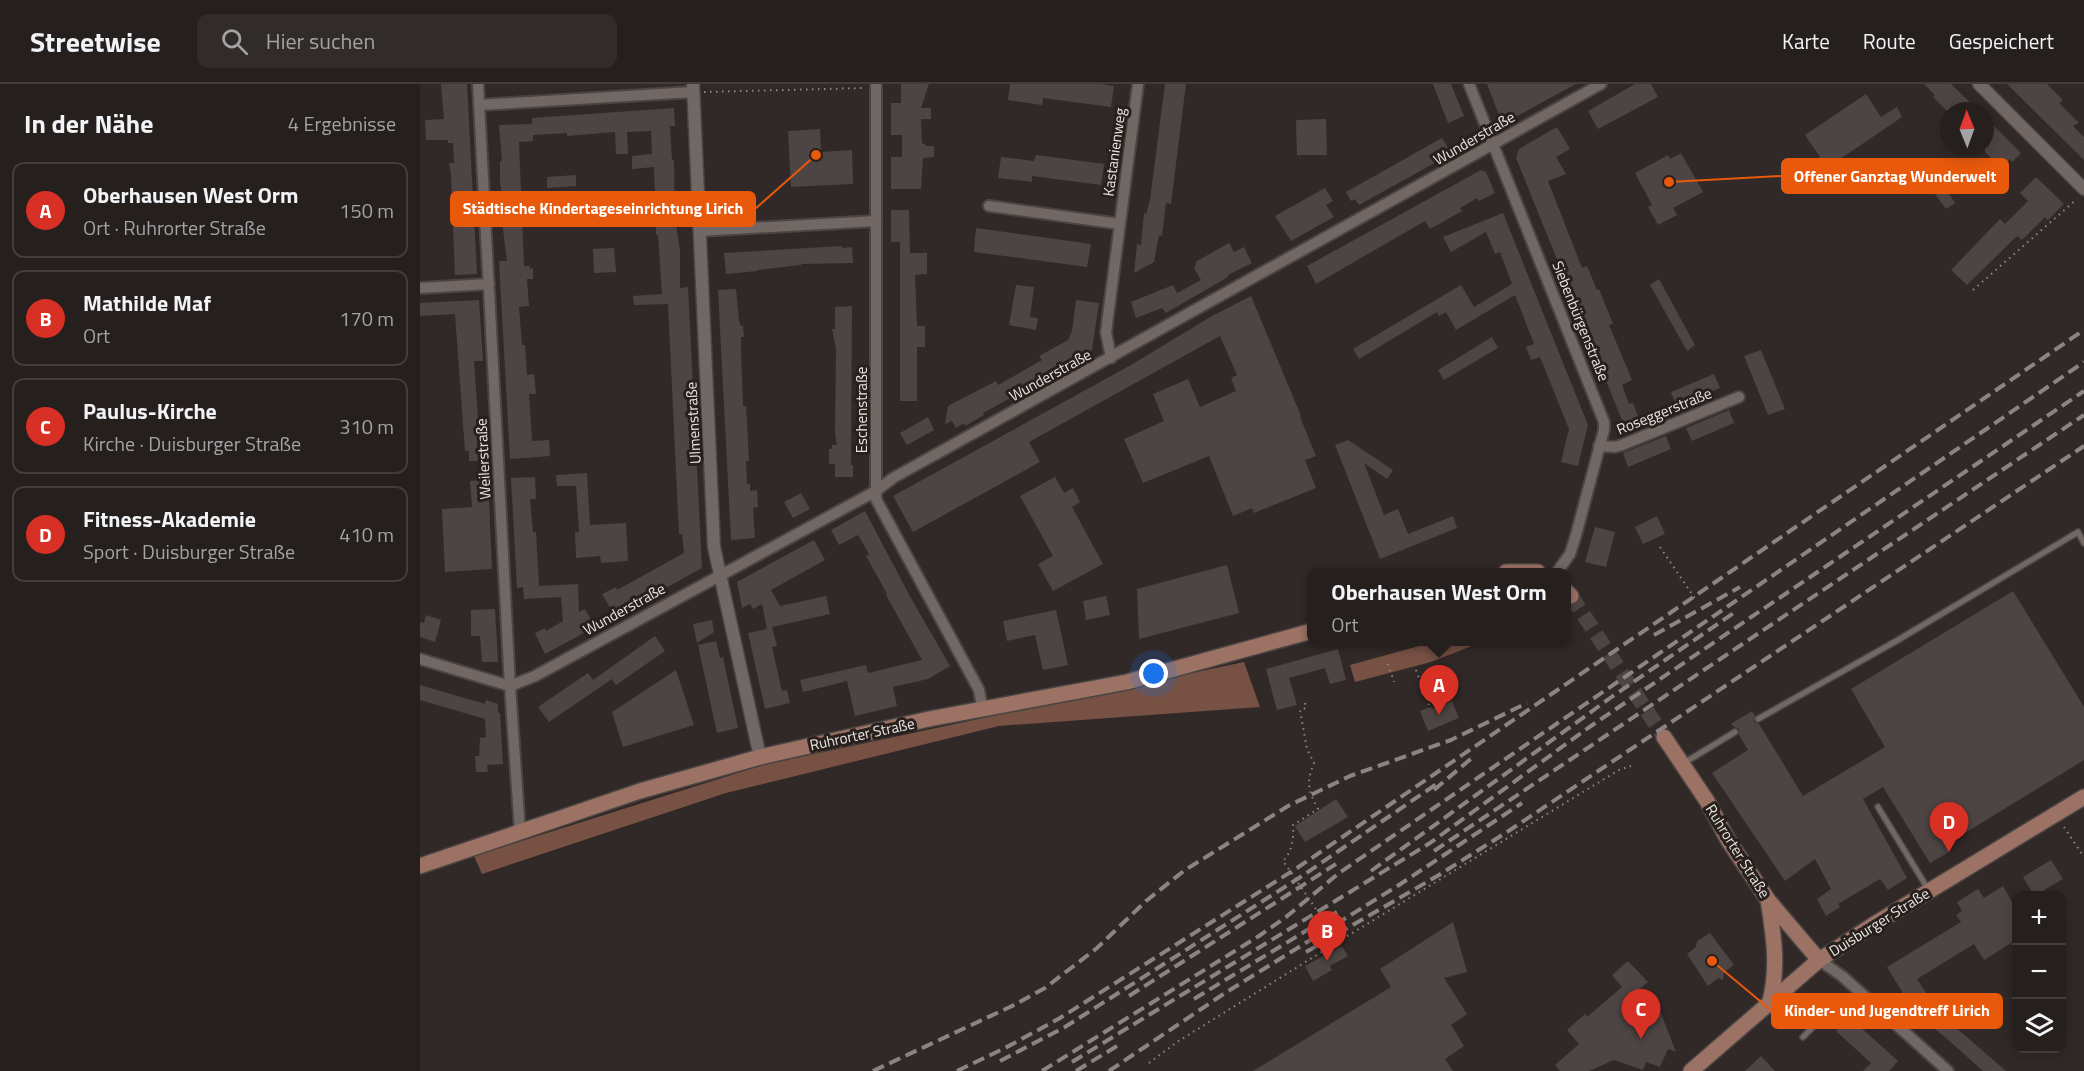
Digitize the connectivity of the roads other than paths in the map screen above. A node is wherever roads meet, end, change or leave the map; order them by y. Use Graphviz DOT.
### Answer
graph roads {
  1 [pos="478,84"];
  2 [pos="1138,84"];
  3 [pos="1469,84"];
  4 [pos="1601,84"];
  5 [pos="1979,84"];
  6 [pos="876,86"];
  7 [pos="693,88"];
  8 [pos="479,105"];
  9 [pos="1494,143"];
  10 [pos="2084,189"];
  11 [pos="988,206"];
  12 [pos="876,221"];
  13 [pos="1120,224"];
  14 [pos="699,231"];
  15 [pos="489,284"];
  16 [pos="420,288"];
  17 [pos="1111,358"];
  18 [pos="1739,397"];
  19 [pos="1599,446"];
  20 [pos="876,491"];
  21 [pos="2084,543"];
  22 [pos="1560,568"];
  23 [pos="719,575"];
  24 [pos="1307,633"];
  25 [pos="420,659"];
  26 [pos="510,686"];
  27 [pos="982,711"];
  28 [pos="1758,719"];
  29 [pos="1735,732"];
  30 [pos="1664,737"];
  31 [pos="760,756"];
  32 [pos="1682,764"];
  33 [pos="2084,797"];
  34 [pos="1878,807"];
  35 [pos="520,832"];
  36 [pos="420,866"];
  37 [pos="1929,891"];
  38 [pos="1768,900"];
  39 [pos="1819,960"];
  40 [pos="1861,993"];
  41 [pos="1768,1005"];
  42 [pos="1803,1037"];
  43 [pos="1691,1071"];
  44 [pos="1948,1071"];
  1 -- 8 [label="street, Weilerstraße"];
  2 -- 13 [label="street, Kastanienweg"];
  3 -- 9 [label="street, Siebenbürgenstraße"];
  4 -- 9 [label="street, Wunderstraße"];
  5 -- 10 [label="street"];
  6 -- 12 [label="street, Eschenstraße"];
  7 -- 8 [label="street"];
  7 -- 14 [label="street, Ulmenstraße"];
  8 -- 15 [label="street, Weilerstraße"];
  9 -- 17 [label="street, Wunderstraße"];
  9 -- 19 [label="street, Siebenbürgenstraße"];
  11 -- 13 [label="street"];
  12 -- 14 [label="street"];
  12 -- 20 [label="street, Eschenstraße"];
  13 -- 17 [label="street, Kastanienweg"];
  14 -- 23 [label="street, Ulmenstraße"];
  15 -- 16 [label="street"];
  15 -- 26 [label="street, Weilerstraße"];
  17 -- 20 [label="street, Wunderstraße"];
  18 -- 19 [label="street, Roseggerstraße"];
  19 -- 22 [label="street, Siebenbürgenstraße"];
  20 -- 23 [label="street, Wunderstraße"];
  20 -- 27 [label="street, Eschenstraße"];
  21 -- 28 [label="lane"];
  23 -- 26 [label="street, Wunderstraße"];
  23 -- 31 [label="street, Ulmenstraße"];
  24 -- 27 [label="main road, Ruhrorter Straße"];
  25 -- 26 [label="street"];
  26 -- 35 [label="street, Weilerstraße"];
  27 -- 31 [label="main road, Ruhrorter Straße"];
  29 -- 32 [label="lane"];
  30 -- 32 [label="main road, Ruhrorter Straße"];
  31 -- 35 [label="main road, Ruhrorter Straße"];
  32 -- 38 [label="main road, Ruhrorter Straße"];
  33 -- 37 [label="main road, Duisburger Straße"];
  34 -- 37 [label="lane"];
  35 -- 36 [label="main road, Ruhrorter Straße"];
  37 -- 39 [label="main road, Duisburger Straße"];
  38 -- 39 [label="main road, Ruhrorter Straße"];
  38 -- 41 [label="main road"];
  39 -- 40 [label="street"];
  39 -- 41 [label="main road, Duisburger Straße"];
  40 -- 42 [label="lane"];
  40 -- 44 [label="street"];
  41 -- 43 [label="main road, Duisburger Straße"];
}
